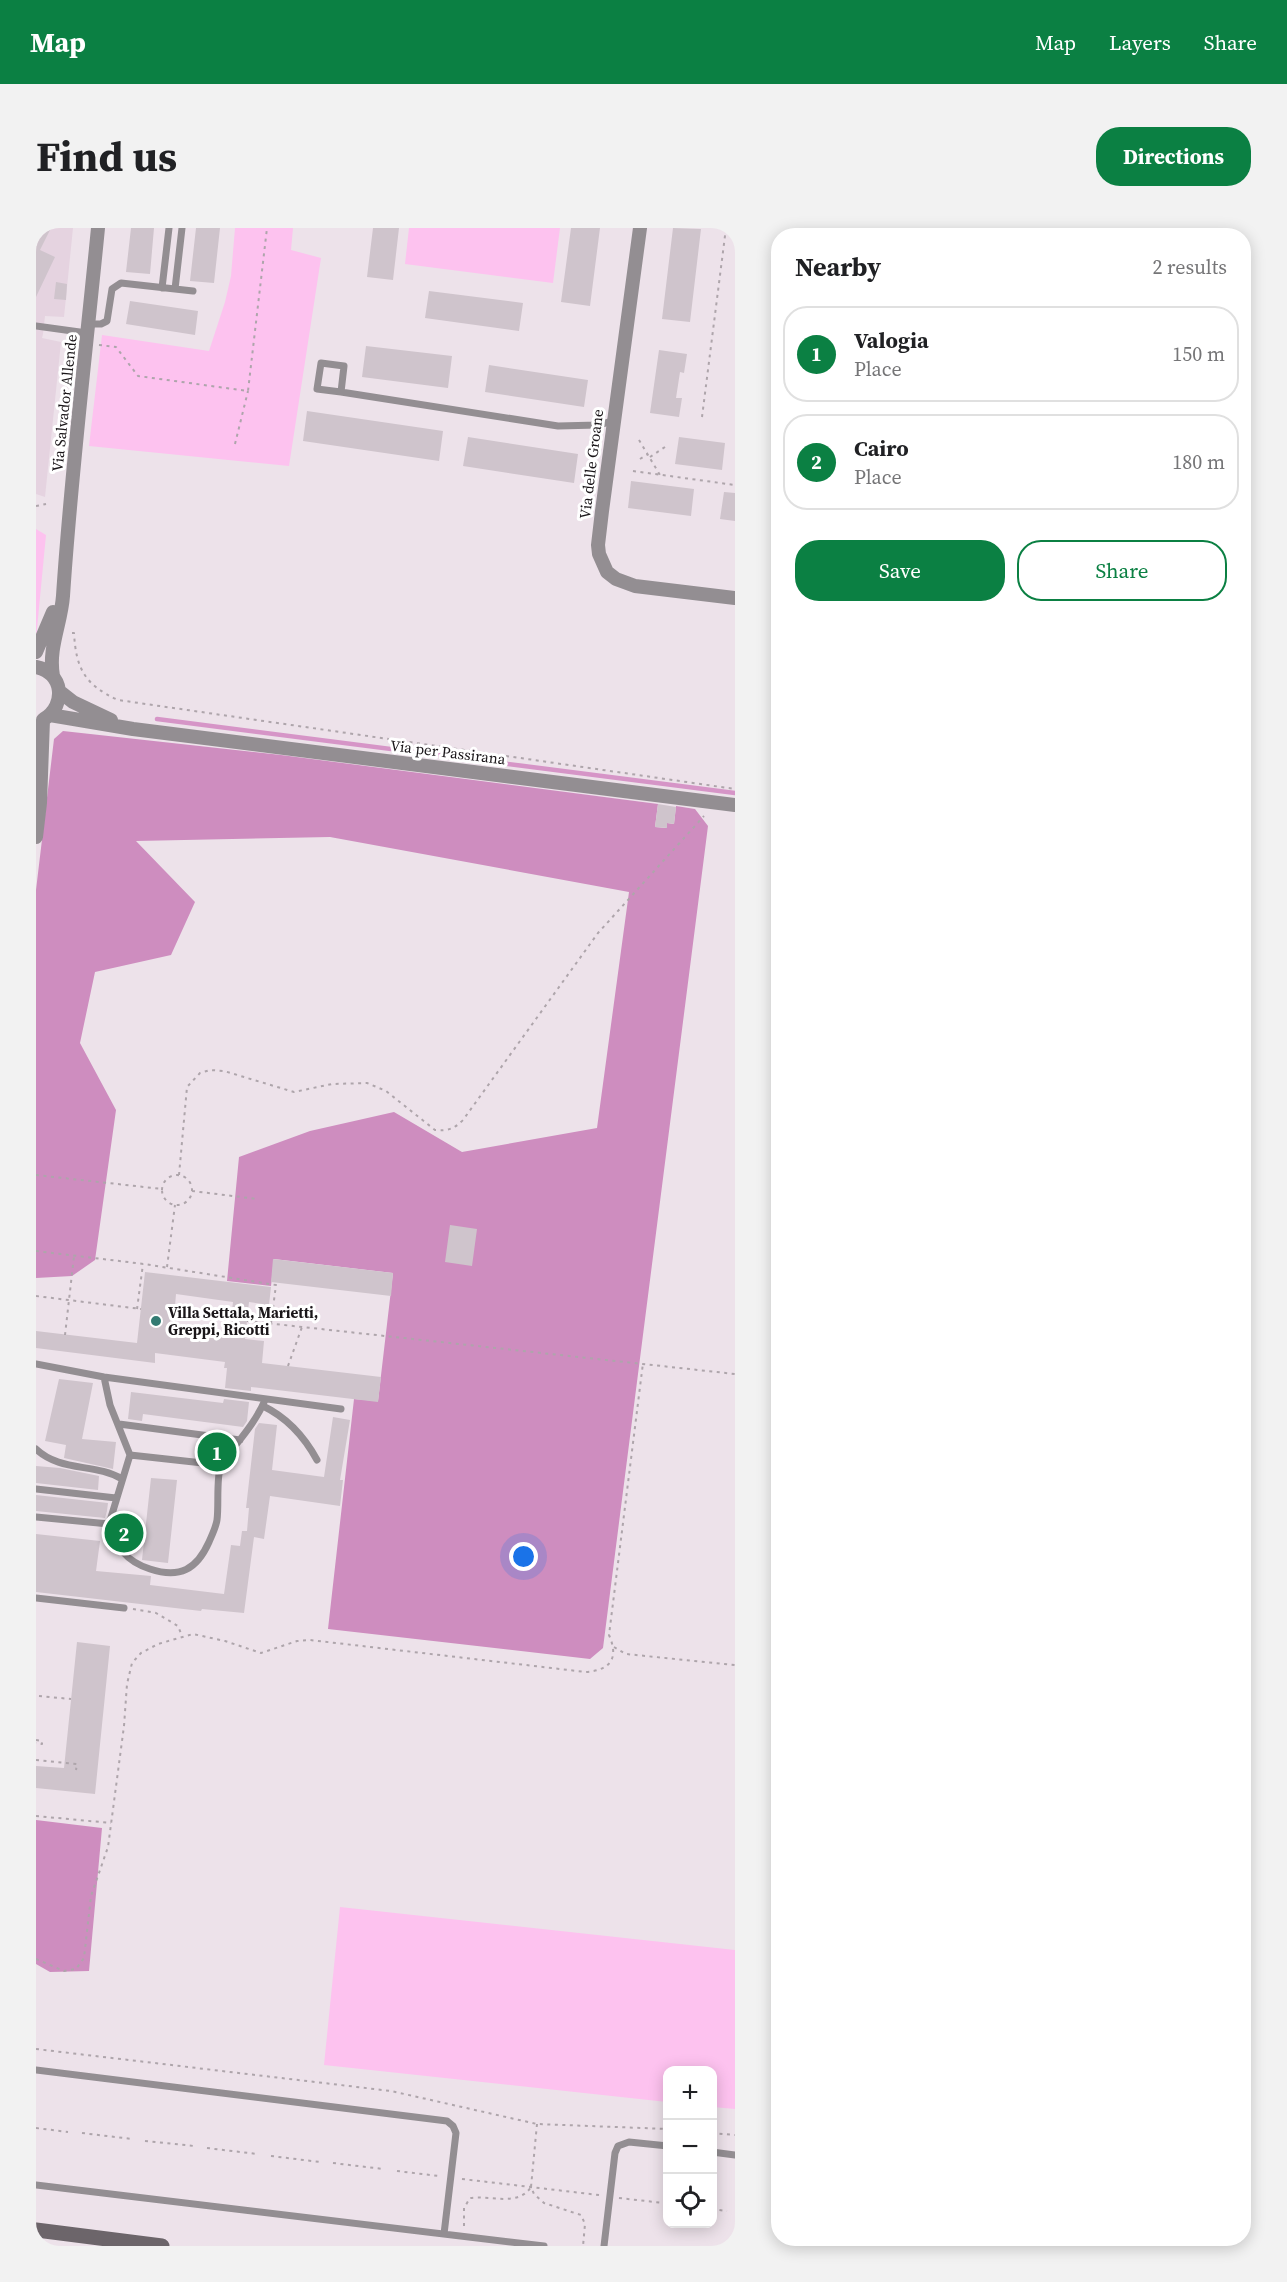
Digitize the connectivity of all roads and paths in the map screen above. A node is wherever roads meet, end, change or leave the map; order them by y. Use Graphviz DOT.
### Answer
graph roads {
  1 [pos="98,228"];
  2 [pos="169,228"];
  3 [pos="182,228"];
  4 [pos="267,228"];
  5 [pos="640,228"];
  6 [pos="726,228"];
  7 [pos="162,288"];
  8 [pos="175,289"];
  9 [pos="193,291"];
  10 [pos="36,326"];
  11 [pos="91,334"];
  12 [pos="248,391"];
  13 [pos="341,392"];
  14 [pos="702,417"];
  15 [pos="613,421"];
  16 [pos="639,440"];
  17 [pos="235,444"];
  18 [pos="665,447"];
  19 [pos="649,455"];
  20 [pos="640,459"];
  21 [pos="633,471"];
  22 [pos="660,475"];
  23 [pos="735,485"];
  24 [pos="46,504"];
  25 [pos="36,506"];
  26 [pos="63,581"];
  27 [pos="735,598"];
  28 [pos="55,631"];
  29 [pos="36,652"];
  30 [pos="36,667"];
  31 [pos="53,676"];
  32 [pos="60,691"];
  33 [pos="43,719"];
  34 [pos="156,732"];
  35 [pos="36,761"];
  36 [pos="41,775"];
  37 [pos="735,789"];
  38 [pos="717,803"];
  39 [pos="735,805"];
  40 [pos="36,837"];
  41 [pos="36,1175"];
  42 [pos="179,1175"];
  43 [pos="162,1189"];
  44 [pos="192,1191"];
  45 [pos="257,1199"];
  46 [pos="175,1205"];
  47 [pos="36,1251"];
  48 [pos="74,1256"];
  49 [pos="144,1264"];
  50 [pos="167,1267"];
  51 [pos="36,1296"];
  52 [pos="69,1300"];
  53 [pos="174,1312"];
  54 [pos="231,1319"];
  55 [pos="247,1321"];
  56 [pos="272,1323"];
  57 [pos="302,1327"];
  58 [pos="65,1335"];
  59 [pos="643,1363"];
  60 [pos="36,1364"];
  61 [pos="288,1366"];
  62 [pos="735,1374"];
  63 [pos="104,1377"];
  64 [pos="264,1403"];
  65 [pos="341,1409"];
  66 [pos="119,1424"];
  67 [pos="240,1440"];
  68 [pos="36,1449"];
  69 [pos="130,1455"];
  70 [pos="317,1461"];
  71 [pos="221,1465"];
  72 [pos="122,1479"];
  73 [pos="36,1489"];
  74 [pos="116,1497"];
  75 [pos="36,1517"];
  76 [pos="109,1524"];
  77 [pos="36,1598"];
  78 [pos="124,1608"];
  79 [pos="182,1636"];
  80 [pos="614,1646"];
  81 [pos="735,1665"];
  82 [pos="39,1696"];
  83 [pos="71,1699"];
  84 [pos="37,1760"];
  85 [pos="58,1763"];
  86 [pos="37,1766"];
  87 [pos="58,1768"];
  88 [pos="74,1770"];
  89 [pos="36,1816"];
  90 [pos="111,1823"];
  91 [pos="36,1959"];
  92 [pos="36,2049"];
  93 [pos="36,2070"];
  94 [pos="537,2124"];
  95 [pos="36,2128"];
  96 [pos="663,2129"];
  97 [pos="68,2132"];
  98 [pos="82,2133"];
  99 [pos="717,2133"];
  100 [pos="735,2135"];
  101 [pos="132,2139"];
  102 [pos="145,2141"];
  103 [pos="663,2145"];
  104 [pos="194,2146"];
  105 [pos="207,2148"];
  106 [pos="717,2153"];
  107 [pos="257,2154"];
  108 [pos="735,2155"];
  109 [pos="270,2156"];
  110 [pos="320,2162"];
  111 [pos="333,2163"];
  112 [pos="383,2169"];
  113 [pos="397,2171"];
  114 [pos="445,2177"];
  115 [pos="455,2178"];
  116 [pos="36,2185"];
  117 [pos="531,2187"];
  118 [pos="605,2196"];
  119 [pos="614,2197"];
  120 [pos="663,2203"];
  121 [pos="717,2210"];
  122 [pos="727,2211"];
  123 [pos="36,2230"];
  124 [pos="465,2232"];
  125 [pos="444,2234"];
  126 [pos="162,2246"];
  127 [pos="544,2246"];
  128 [pos="583,2246"];
  129 [pos="604,2246"];
  1 -- 11 [label="street, Via Salvador Allende"];
  2 -- 7 [label="lane"];
  3 -- 8 [label="lane"];
  4 -- 12 [label="path"];
  5 -- 15 [label="street, Via delle Groane"];
  6 -- 14 [label="path"];
  7 -- 8 [label="lane"];
  7 -- 11 [label="lane"];
  8 -- 9 [label="lane"];
  10 -- 11 [label="lane"];
  11 -- 12 [label="path"];
  11 -- 26 [label="street, Via Salvador Allende"];
  12 -- 17 [label="path"];
  13 -- 13 [label="lane"];
  13 -- 15 [label="lane"];
  15 -- 27 [label="street, Via delle Groane"];
  16 -- 19 [label="path"];
  18 -- 19 [label="path"];
  19 -- 20 [label="path"];
  19 -- 22 [label="path"];
  21 -- 22 [label="path"];
  22 -- 23 [label="path"];
  24 -- 25 [label="path"];
  26 -- 28 [label="street, Via Salvador Allende"];
  26 -- 29 [label="street, Via Salvador Allende"];
  28 -- 31 [label="street, Via Salvador Allende"];
  28 -- 37 [label="path"];
  30 -- 31 [label="street"];
  31 -- 32 [label="street"];
  32 -- 33 [label="street"];
  32 -- 34 [label="street, Via per Passirana"];
  33 -- 34 [label="street, Via per Passirana"];
  33 -- 36 [label="street"];
  34 -- 38 [label="street, Via per Passirana"];
  35 -- 36 [label="street"];
  36 -- 40 [label="street"];
  38 -- 39 [label="street, Via per Passirana"];
  38 -- 42 [label="path"];
  41 -- 43 [label="path"];
  42 -- 43 [label="path"];
  42 -- 44 [label="path"];
  43 -- 46 [label="path"];
  44 -- 45 [label="path"];
  44 -- 46 [label="path"];
  46 -- 50 [label="path"];
  47 -- 48 [label="path"];
  48 -- 49 [label="path"];
  48 -- 52 [label="path"];
  49 -- 50 [label="path"];
  49 -- 52 [label="path"];
  50 -- 56 [label="path"];
  51 -- 52 [label="path"];
  52 -- 58 [label="path"];
  53 -- 54 [label="path"];
  55 -- 56 [label="path"];
  56 -- 57 [label="path"];
  57 -- 59 [label="path"];
  57 -- 61 [label="path"];
  59 -- 62 [label="path"];
  59 -- 80 [label="path"];
  60 -- 63 [label="lane"];
  63 -- 64 [label="lane"];
  63 -- 66 [label="lane"];
  64 -- 65 [label="lane"];
  64 -- 67 [label="lane"];
  64 -- 70 [label="lane"];
  66 -- 67 [label="lane"];
  66 -- 69 [label="lane"];
  67 -- 71 [label="lane"];
  68 -- 72 [label="lane"];
  69 -- 71 [label="lane"];
  69 -- 72 [label="lane"];
  71 -- 76 [label="lane"];
  72 -- 74 [label="lane"];
  73 -- 74 [label="lane"];
  74 -- 76 [label="lane"];
  75 -- 76 [label="lane"];
  77 -- 78 [label="lane"];
  78 -- 79 [label="path"];
  79 -- 80 [label="path"];
  79 -- 90 [label="path"];
  80 -- 81 [label="path"];
  82 -- 83 [label="path"];
  84 -- 85 [label="path"];
  84 -- 86 [label="path"];
  85 -- 87 [label="path"];
  85 -- 88 [label="path"];
  89 -- 90 [label="path"];
  90 -- 91 [label="path"];
  92 -- 94 [label="path"];
  93 -- 125 [label="lane"];
  94 -- 96 [label="path"];
  94 -- 117 [label="path"];
  95 -- 97 [label="path"];
  98 -- 101 [label="path"];
  99 -- 100 [label="path"];
  102 -- 104 [label="path"];
  103 -- 129 [label="lane"];
  105 -- 107 [label="path"];
  106 -- 108 [label="lane"];
  109 -- 110 [label="path"];
  111 -- 112 [label="path"];
  113 -- 114 [label="path"];
  115 -- 117 [label="path"];
  116 -- 125 [label="lane"];
  117 -- 118 [label="path"];
  117 -- 124 [label="path"];
  117 -- 128 [label="path"];
  119 -- 120 [label="path"];
  121 -- 122 [label="path"];
  123 -- 126 [label="main road"];
  125 -- 127 [label="lane"];
}
